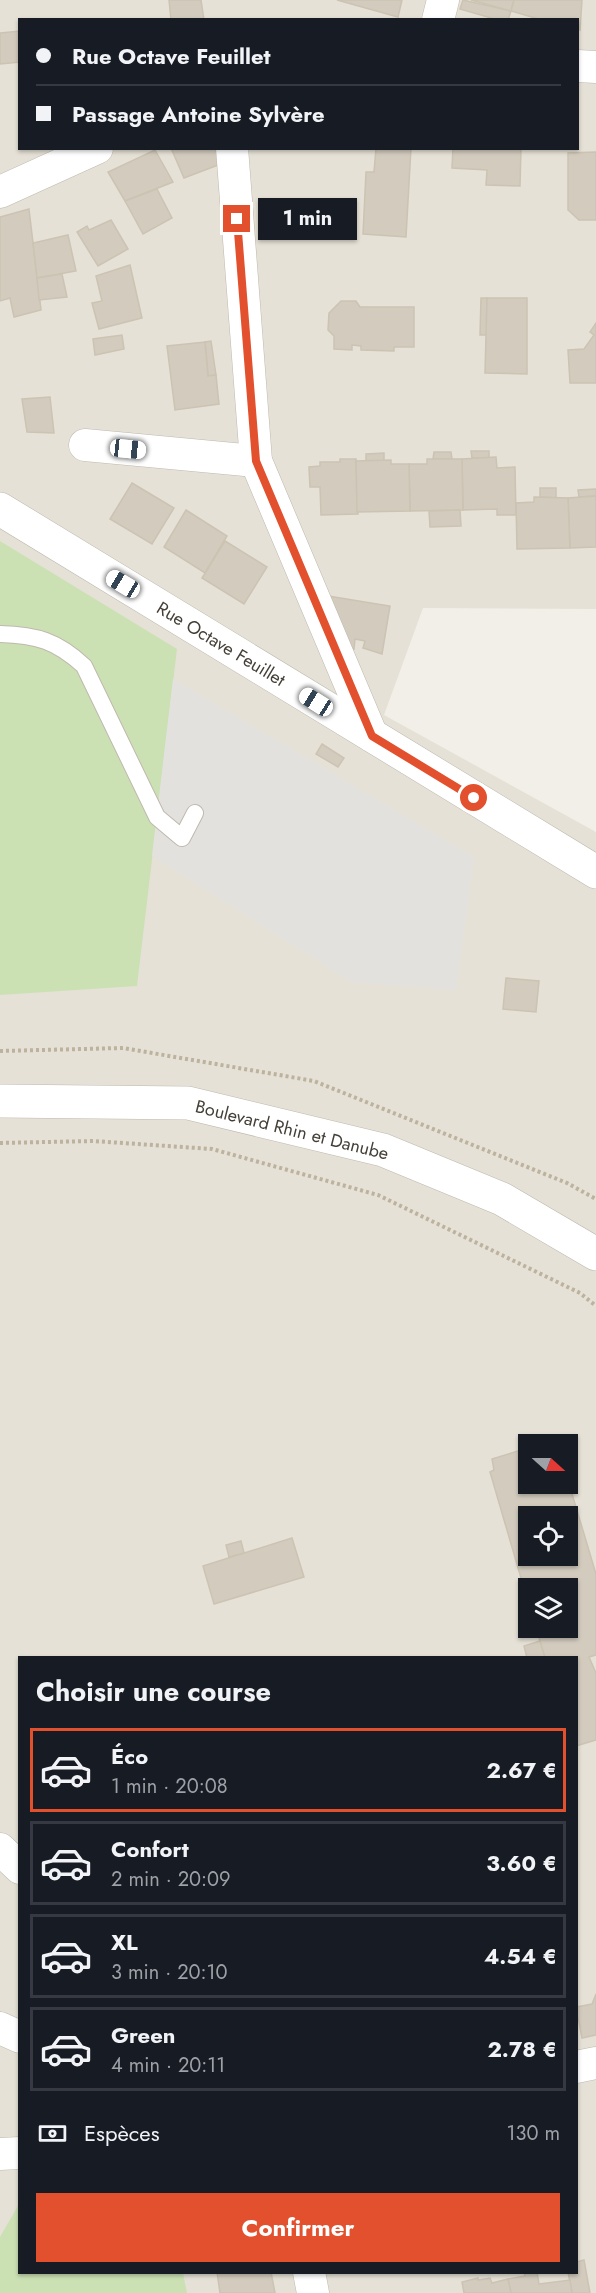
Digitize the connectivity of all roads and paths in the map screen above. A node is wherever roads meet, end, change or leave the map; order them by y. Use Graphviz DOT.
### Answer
graph roads {
  1 [pos="443,0"];
  2 [pos="438,18"];
  3 [pos="579,66"];
  4 [pos="596,68"];
  5 [pos="93,150"];
  6 [pos="232,150"];
  7 [pos="0,192"];
  8 [pos="85,446"];
  9 [pos="256,461"];
  10 [pos="0,509"];
  11 [pos="0,634"];
  12 [pos="372,736"];
  13 [pos="195,813"];
  14 [pos="596,872"];
  15 [pos="0,1101"];
  16 [pos="0,1143"];
  17 [pos="596,1254"];
  18 [pos="596,1306"];
  19 [pos="0,1849"];
  20 [pos="18,1866"];
  21 [pos="0,2028"];
  22 [pos="18,2036"];
  23 [pos="596,2063"];
  24 [pos="578,2067"];
  25 [pos="18,2153"];
  26 [pos="0,2154"];
  27 [pos="309,2274"];
  28 [pos="313,2293"];
  1 -- 2 [label="street"];
  3 -- 4 [label="street"];
  5 -- 7 [label="street"];
  6 -- 9 [label="street"];
  8 -- 9 [label="street"];
  9 -- 12 [label="street"];
  10 -- 12 [label="street, Rue Octave Feuillet"];
  11 -- 13 [label="lane"];
  12 -- 14 [label="street, Rue Octave Feuillet"];
  15 -- 17 [label="street, Boulevard Rhin et Danube"];
  16 -- 18 [label="path"];
  19 -- 20 [label="street"];
  21 -- 22 [label="street"];
  23 -- 24 [label="street"];
  25 -- 26 [label="street"];
  27 -- 28 [label="street"];
}
